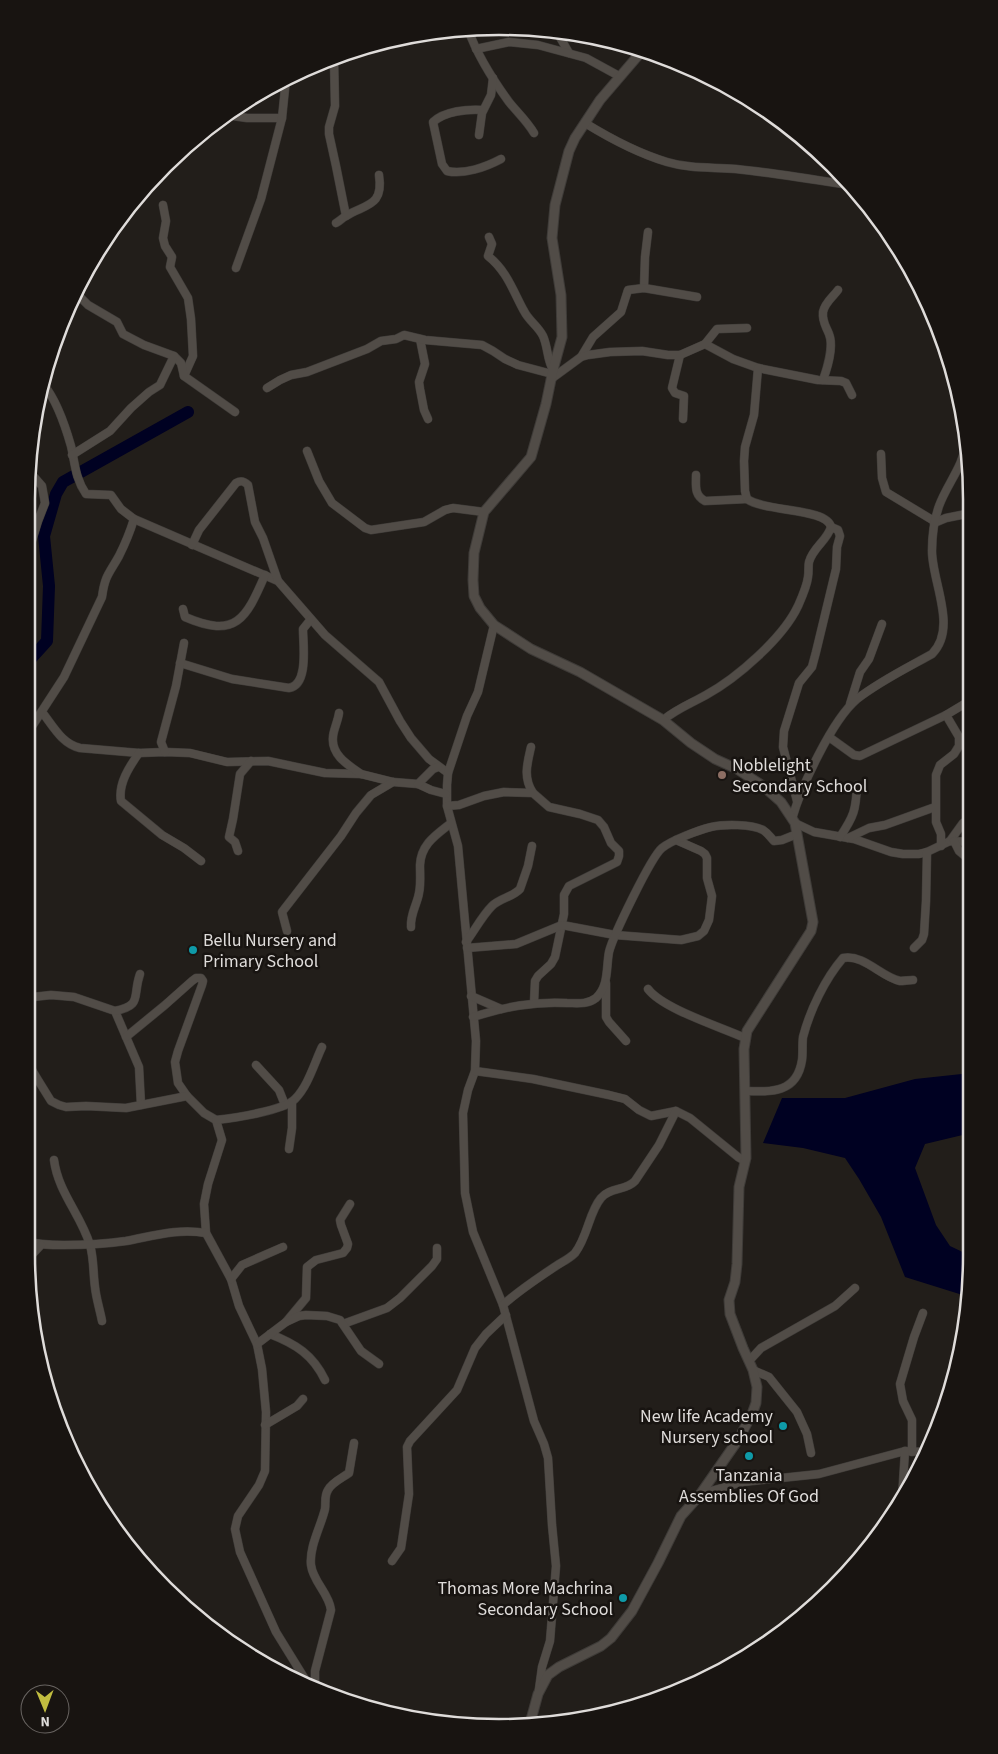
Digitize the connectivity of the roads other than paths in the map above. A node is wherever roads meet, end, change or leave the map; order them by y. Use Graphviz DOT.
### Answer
graph roads {
  1 [pos="471,36"];
  2 [pos="561,39"];
  3 [pos="476,49"];
  4 [pos="569,53"];
  5 [pos="637,57"];
  6 [pos="334,65"];
  7 [pos="619,76"];
  8 [pos="493,78"];
  9 [pos="285,88"];
  10 [pos="483,110"];
  11 [pos="236,116"];
  12 [pos="282,118"];
  13 [pos="585,123"];
  14 [pos="534,132"];
  15 [pos="479,134"];
  16 [pos="502,159"];
  17 [pos="379,175"];
  18 [pos="839,183"];
  19 [pos="163,205"];
  20 [pos="346,216"];
  21 [pos="336,224"];
  22 [pos="648,232"];
  23 [pos="489,237"];
  24 [pos="236,268"];
  25 [pos="644,288"];
  26 [pos="838,290"];
  27 [pos="697,297"];
  28 [pos="81,298"];
  29 [pos="747,328"];
  30 [pos="420,339"];
  31 [pos="705,344"];
  32 [pos="680,355"];
  33 [pos="174,356"];
  34 [pos="581,357"];
  35 [pos="758,368"];
  36 [pos="552,374"];
  37 [pos="184,376"];
  38 [pos="823,380"];
  39 [pos="267,388"];
  40 [pos="48,390"];
  41 [pos="852,395"];
  42 [pos="235,412"];
  43 [pos="428,419"];
  44 [pos="683,419"];
  45 [pos="307,451"];
  46 [pos="881,454"];
  47 [pos="72,455"];
  48 [pos="961,460"];
  49 [pos="696,475"];
  50 [pos="36,478"];
  51 [pos="747,499"];
  52 [pos="484,512"];
  53 [pos="963,515"];
  54 [pos="134,519"];
  55 [pos="934,522"];
  56 [pos="831,527"];
  57 [pos="35,531"];
  58 [pos="192,545"];
  59 [pos="265,575"];
  60 [pos="278,580"];
  61 [pos="183,609"];
  62 [pos="311,619"];
  63 [pos="882,624"];
  64 [pos="494,625"];
  65 [pos="184,643"];
  66 [pos="180,663"];
  67 [pos="963,705"];
  68 [pos="848,708"];
  69 [pos="42,712"];
  70 [pos="340,713"];
  71 [pos="946,715"];
  72 [pos="663,720"];
  73 [pos="35,722"];
  74 [pos="829,737"];
  75 [pos="531,747"];
  76 [pos="165,752"];
  77 [pos="139,753"];
  78 [pos="251,761"];
  79 [pos="438,767"];
  80 [pos="448,773"];
  81 [pos="361,774"];
  82 [pos="393,782"];
  83 [pos="418,784"];
  84 [pos="857,785"];
  85 [pos="533,793"];
  86 [pos="446,794"];
  87 [pos="797,801"];
  88 [pos="447,806"];
  89 [pos="935,807"];
  90 [pos="794,821"];
  91 [pos="451,823"];
  92 [pos="963,823"];
  93 [pos="796,834"];
  94 [pos="844,838"];
  95 [pos="676,840"];
  96 [pos="952,841"];
  97 [pos="963,842"];
  98 [pos="532,846"];
  99 [pos="941,846"];
  100 [pos="238,851"];
  101 [pos="927,852"];
  102 [pos="963,854"];
  103 [pos="201,861"];
  104 [pos="562,925"];
  105 [pos="411,927"];
  106 [pos="287,931"];
  107 [pos="615,935"];
  108 [pos="467,945"];
  109 [pos="914,948"];
  110 [pos="140,974"];
  111 [pos="913,980"];
  112 [pos="606,983"];
  113 [pos="648,989"];
  114 [pos="35,996"];
  115 [pos="471,996"];
  116 [pos="534,1003"];
  117 [pos="501,1009"];
  118 [pos="115,1011"];
  119 [pos="474,1017"];
  120 [pos="126,1036"];
  121 [pos="745,1038"];
  122 [pos="626,1041"];
  123 [pos="322,1047"];
  124 [pos="256,1065"];
  125 [pos="474,1071"];
  126 [pos="35,1075"];
  127 [pos="745,1092"];
  128 [pos="187,1096"];
  129 [pos="288,1104"];
  130 [pos="141,1105"];
  131 [pos="676,1111"];
  132 [pos="216,1120"];
  133 [pos="289,1149"];
  134 [pos="54,1160"];
  135 [pos="745,1161"];
  136 [pos="350,1204"];
  137 [pos="206,1234"];
  138 [pos="35,1244"];
  139 [pos="90,1244"];
  140 [pos="40,1245"];
  141 [pos="283,1247"];
  142 [pos="437,1248"];
  143 [pos="35,1251"];
  144 [pos="231,1278"];
  145 [pos="855,1288"];
  146 [pos="503,1306"];
  147 [pos="923,1313"];
  148 [pos="506,1315"];
  149 [pos="102,1321"];
  150 [pos="286,1322"];
  151 [pos="343,1324"];
  152 [pos="270,1334"];
  153 [pos="257,1344"];
  154 [pos="378,1364"];
  155 [pos="751,1365"];
  156 [pos="325,1380"];
  157 [pos="304,1399"];
  158 [pos="265,1425"];
  159 [pos="354,1443"];
  160 [pos="909,1452"];
  161 [pos="919,1452"];
  162 [pos="810,1453"];
  163 [pos="905,1480"];
  164 [pos="700,1494"];
  165 [pos="392,1561"];
  166 [pos="303,1675"];
  167 [pos="315,1681"];
  168 [pos="538,1694"];
  169 [pos="532,1718"];
  1 -- 3 [label="street"];
  2 -- 4 [label="street"];
  3 -- 4 [label="street"];
  3 -- 8 [label="street"];
  4 -- 7 [label="street"];
  5 -- 7 [label="street"];
  6 -- 20 [label="street"];
  7 -- 13 [label="street"];
  8 -- 10 [label="street"];
  8 -- 14 [label="street"];
  9 -- 12 [label="street"];
  10 -- 15 [label="street"];
  10 -- 16 [label="street"];
  11 -- 12 [label="street"];
  12 -- 24 [label="street"];
  13 -- 18 [label="street"];
  13 -- 36 [label="street"];
  17 -- 20 [label="street"];
  19 -- 37 [label="street"];
  20 -- 21 [label="street"];
  22 -- 25 [label="street"];
  23 -- 36 [label="street"];
  25 -- 27 [label="street"];
  25 -- 34 [label="street"];
  26 -- 38 [label="street"];
  28 -- 33 [label="street"];
  29 -- 31 [label="street"];
  30 -- 36 [label="street"];
  30 -- 39 [label="street"];
  30 -- 43 [label="street"];
  31 -- 32 [label="street"];
  31 -- 35 [label="street"];
  32 -- 34 [label="street"];
  32 -- 44 [label="street"];
  33 -- 37 [label="street"];
  33 -- 47 [label="street"];
  34 -- 36 [label="street"];
  35 -- 38 [label="street"];
  35 -- 51 [label="street"];
  36 -- 52 [label="street"];
  37 -- 42 [label="street"];
  38 -- 41 [label="street"];
  40 -- 47 [label="street"];
  45 -- 52 [label="street"];
  46 -- 55 [label="street"];
  47 -- 54 [label="street"];
  48 -- 55 [label="street"];
  49 -- 51 [label="street"];
  50 -- 57 [label="street"];
  51 -- 56 [label="street"];
  52 -- 64 [label="street"];
  53 -- 55 [label="street"];
  54 -- 58 [label="street"];
  54 -- 69 [label="street"];
  55 -- 68 [label="street"];
  56 -- 72 [label="street"];
  56 -- 87 [label="street"];
  58 -- 59 [label="street"];
  58 -- 60 [label="street"];
  59 -- 60 [label="street"];
  59 -- 61 [label="street"];
  60 -- 62 [label="street"];
  62 -- 66 [label="street"];
  62 -- 79 [label="street"];
  63 -- 68 [label="street"];
  64 -- 72 [label="street"];
  64 -- 80 [label="street"];
  65 -- 66 [label="street"];
  66 -- 76 [label="street"];
  67 -- 71 [label="street"];
  68 -- 74 [label="street"];
  69 -- 73 [label="street"];
  69 -- 77 [label="street"];
  70 -- 81 [label="street"];
  71 -- 74 [label="street"];
  71 -- 89 [label="street"];
  72 -- 90 [label="street"];
  74 -- 87 [label="street"];
  75 -- 85 [label="street"];
  76 -- 77 [label="street"];
  76 -- 78 [label="street"];
  77 -- 103 [label="street"];
  78 -- 81 [label="street"];
  78 -- 100 [label="street"];
  79 -- 80 [label="street"];
  79 -- 83 [label="street"];
  80 -- 86 [label="street"];
  81 -- 82 [label="street"];
  82 -- 83 [label="street"];
  82 -- 106 [label="street"];
  83 -- 86 [label="street"];
  84 -- 94 [label="street"];
  85 -- 88 [label="street"];
  85 -- 104 [label="street"];
  86 -- 88 [label="street"];
  87 -- 90 [label="street"];
  88 -- 91 [label="street"];
  89 -- 94 [label="street"];
  89 -- 99 [label="street"];
  90 -- 93 [label="street"];
  90 -- 94 [label="street"];
  91 -- 105 [label="street"];
  91 -- 108 [label="street"];
  92 -- 96 [label="street"];
  93 -- 95 [label="street"];
  93 -- 121 [label="street"];
  94 -- 101 [label="street"];
  95 -- 107 [label="street"];
  95 -- 107 [label="street"];
  96 -- 97 [label="street"];
  96 -- 99 [label="street"];
  96 -- 102 [label="street"];
  98 -- 108 [label="street"];
  99 -- 101 [label="street"];
  101 -- 109 [label="street"];
  104 -- 107 [label="street"];
  104 -- 108 [label="street"];
  104 -- 116 [label="street"];
  107 -- 112 [label="street"];
  108 -- 115 [label="street"];
  110 -- 118 [label="street"];
  111 -- 127 [label="street"];
  112 -- 116 [label="street"];
  112 -- 122 [label="street"];
  113 -- 121 [label="street"];
  114 -- 118 [label="street"];
  115 -- 117 [label="street"];
  115 -- 119 [label="street"];
  116 -- 117 [label="street"];
  117 -- 119 [label="street"];
  118 -- 120 [label="street"];
  119 -- 125 [label="street"];
  120 -- 128 [label="street"];
  120 -- 130 [label="street"];
  121 -- 127 [label="street"];
  123 -- 129 [label="street"];
  124 -- 129 [label="street"];
  125 -- 131 [label="street"];
  125 -- 146 [label="street"];
  126 -- 130 [label="street"];
  127 -- 135 [label="street"];
  128 -- 130 [label="street"];
  128 -- 132 [label="street"];
  129 -- 132 [label="street"];
  129 -- 133 [label="street"];
  131 -- 135 [label="street"];
  131 -- 146 [label="street"];
  132 -- 137 [label="street"];
  134 -- 139 [label="street"];
  135 -- 155 [label="street"];
  136 -- 150 [label="street"];
  137 -- 139 [label="street"];
  137 -- 144 [label="street"];
  138 -- 140 [label="street"];
  139 -- 140 [label="street"];
  139 -- 149 [label="street"];
  140 -- 143 [label="street"];
  141 -- 144 [label="street"];
  142 -- 151 [label="street"];
  144 -- 153 [label="street"];
  145 -- 155 [label="street"];
  146 -- 148 [label="street"];
  147 -- 160 [label="street"];
  148 -- 165 [label="street"];
  148 -- 168 [label="street"];
  150 -- 151 [label="street"];
  150 -- 152 [label="street"];
  151 -- 154 [label="street"];
  152 -- 153 [label="street"];
  152 -- 156 [label="street"];
  153 -- 158 [label="street"];
  155 -- 162 [label="street"];
  155 -- 164 [label="street"];
  157 -- 158 [label="street"];
  158 -- 166 [label="street"];
  159 -- 167 [label="street"];
  160 -- 161 [label="street"];
  160 -- 163 [label="street"];
  160 -- 164 [label="street"];
  164 -- 168 [label="street"];
  168 -- 169 [label="street"];
}
